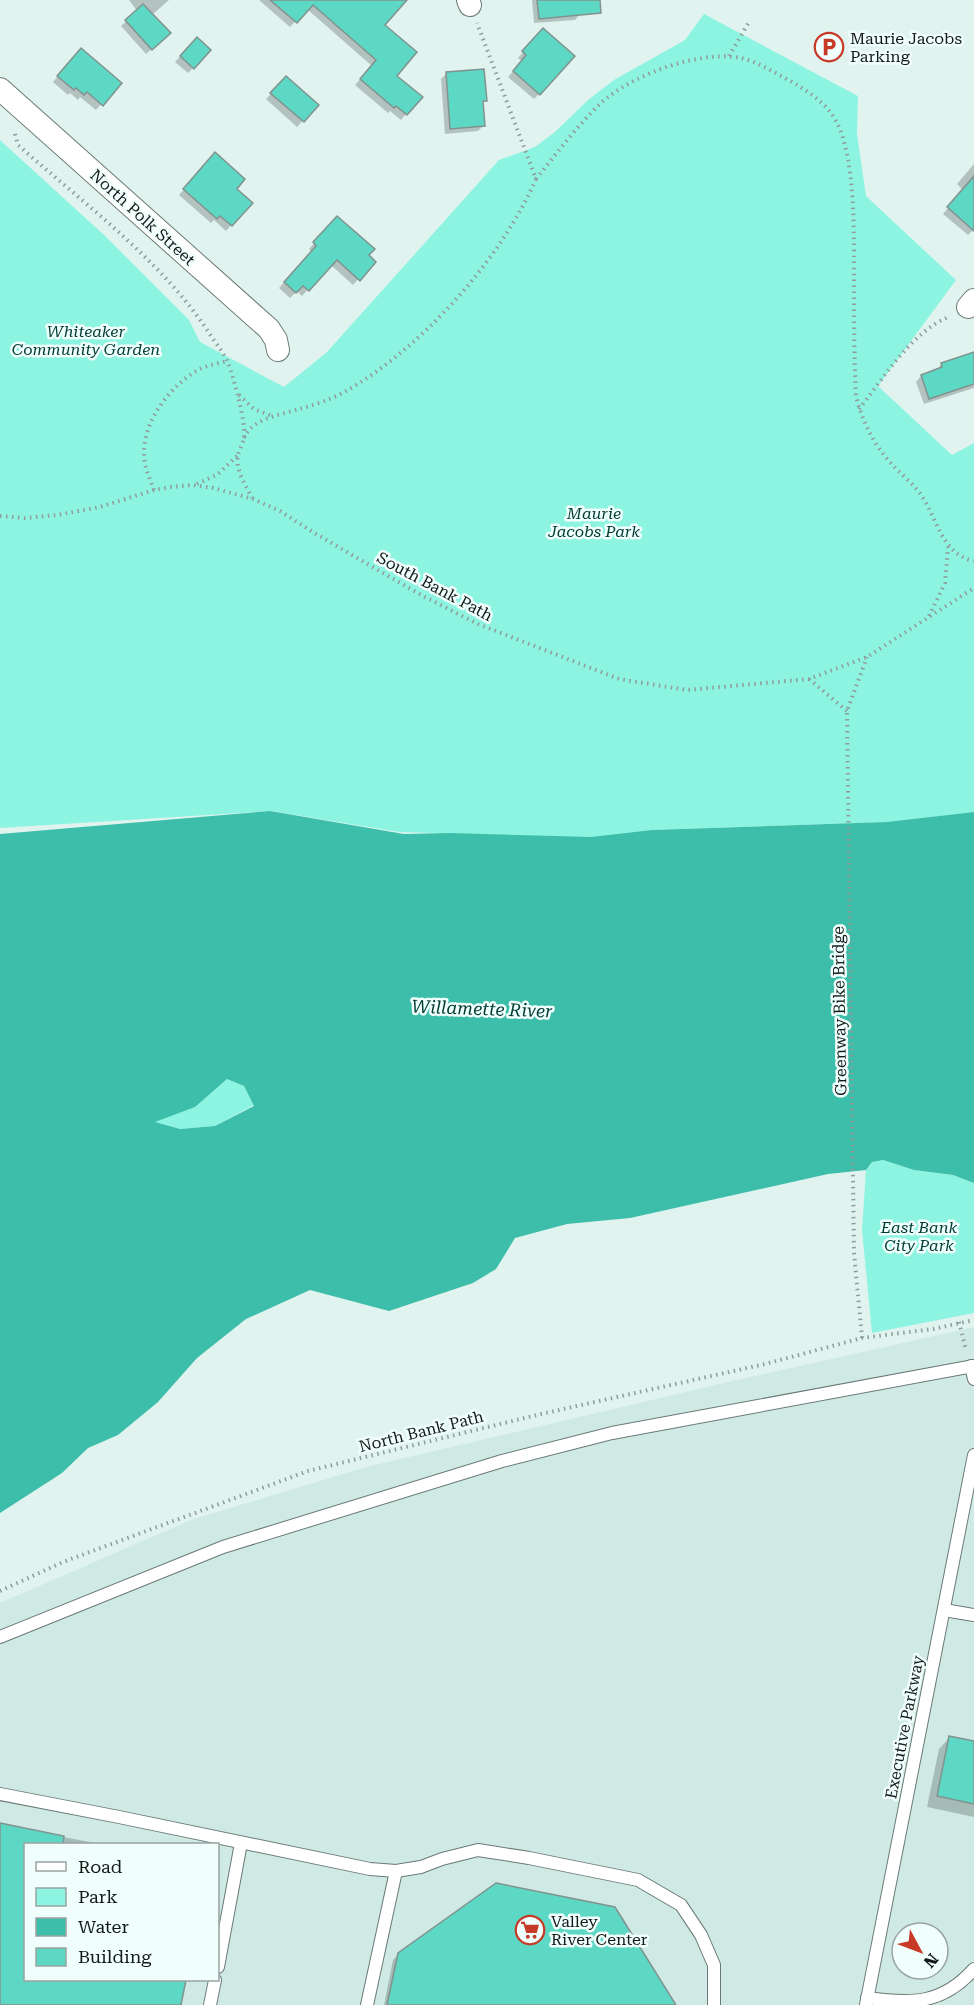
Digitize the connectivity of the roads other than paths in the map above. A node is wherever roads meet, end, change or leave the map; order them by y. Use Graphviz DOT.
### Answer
graph roads {
  1 [pos="6,94"];
  2 [pos="278,350"];
  3 [pos="973,1370"];
  4 [pos="974,1455"];
  5 [pos="944,1610"];
  6 [pos="974,1614"];
  7 [pos="0,1637"];
  8 [pos="0,1794"];
  9 [pos="241,1843"];
  10 [pos="396,1872"];
  11 [pos="219,1962"];
  12 [pos="974,1969"];
  13 [pos="215,1981"];
  14 [pos="867,2001"];
  15 [pos="210,2005"];
  16 [pos="367,2005"];
  17 [pos="714,2005"];
  1 -- 2 [label="street, North Polk Street"];
  3 -- 7 [label="lane"];
  4 -- 5 [label="lane, Executive Parkway"];
  5 -- 6 [label="lane"];
  5 -- 14 [label="lane, Executive Parkway"];
  8 -- 9 [label="lane"];
  9 -- 10 [label="lane"];
  9 -- 11 [label="lane"];
  10 -- 16 [label="lane"];
  10 -- 17 [label="lane"];
  12 -- 14 [label="lane"];
  13 -- 15 [label="lane"];
}
